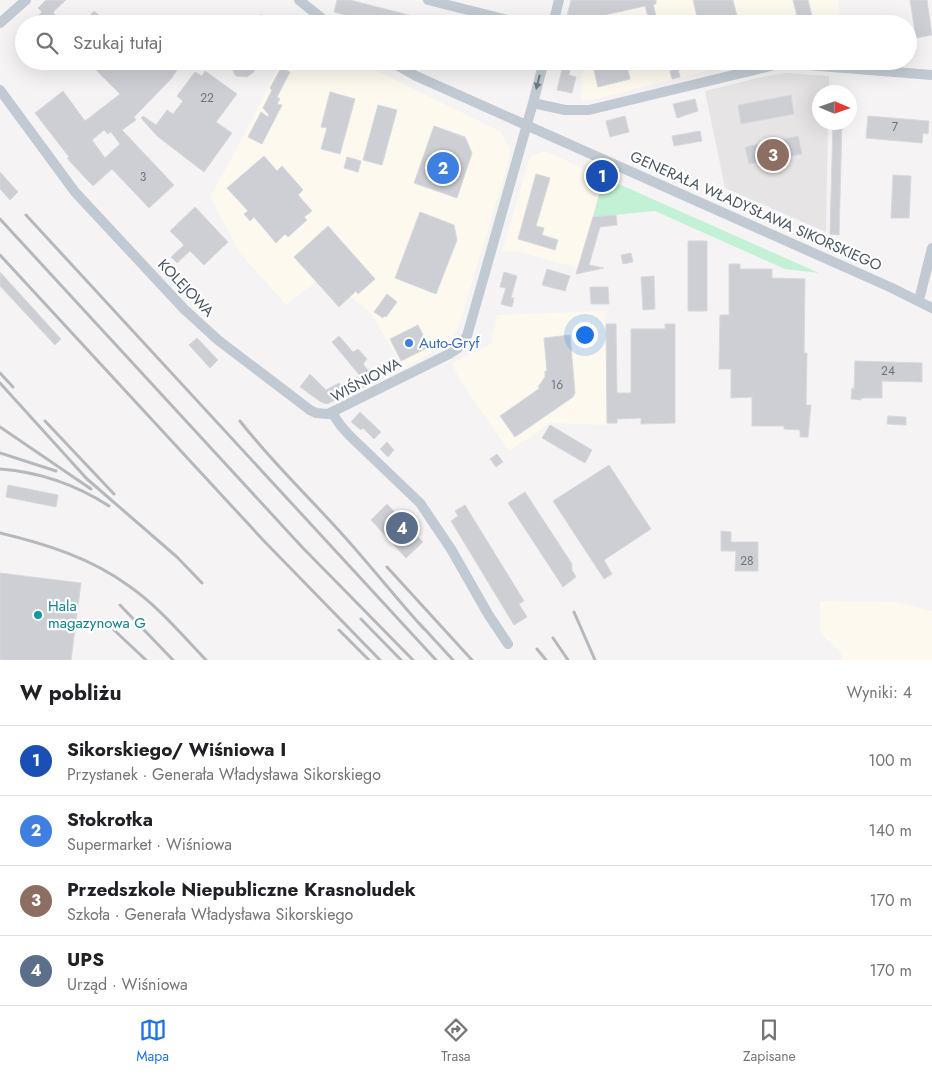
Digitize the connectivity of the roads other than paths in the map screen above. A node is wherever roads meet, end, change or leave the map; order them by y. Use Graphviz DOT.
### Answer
graph roads {
  1 [pos="26,0"];
  2 [pos="299,0"];
  3 [pos="428,0"];
  4 [pos="559,0"];
  5 [pos="318,15"];
  6 [pos="487,15"];
  7 [pos="555,15"];
  8 [pos="0,23"];
  9 [pos="405,70"];
  10 [pos="542,70"];
  11 [pos="755,70"];
  12 [pos="870,70"];
  13 [pos="932,75"];
  14 [pos="0,90"];
  15 [pos="533,103"];
  16 [pos="527,126"];
  17 [pos="932,248"];
  18 [pos="892,288"];
  19 [pos="920,296"];
  20 [pos="932,301"];
  21 [pos="932,308"];
  22 [pos="332,413"];
  23 [pos="508,644"];
  1 -- 8 [label="street"];
  2 -- 5 [label="street"];
  3 -- 6 [label="street"];
  4 -- 7 [label="street"];
  9 -- 16 [label="street, GENERAŁA WŁADYSŁAWA SIKORSKIEGO"];
  10 -- 15 [label="street, WIŚNIOWA, one-way"];
  11 -- 15 [label="street"];
  12 -- 13 [label="street"];
  14 -- 22 [label="street, KOLEJOWA"];
  15 -- 16 [label="street, WIŚNIOWA"];
  16 -- 18 [label="street, GENERAŁA WŁADYSŁAWA SIKORSKIEGO"];
  16 -- 22 [label="street, WIŚNIOWA"];
  17 -- 19 [label="street"];
  18 -- 19 [label="street, GENERAŁA WŁADYSŁAWA SIKORSKIEGO"];
  18 -- 21 [label="street, GENERAŁA WŁADYSŁAWA SIKORSKIEGO"];
  19 -- 20 [label="street, GENERAŁA WŁADYSŁAWA SIKORSKIEGO"];
  22 -- 23 [label="street, WIŚNIOWA"];
}
